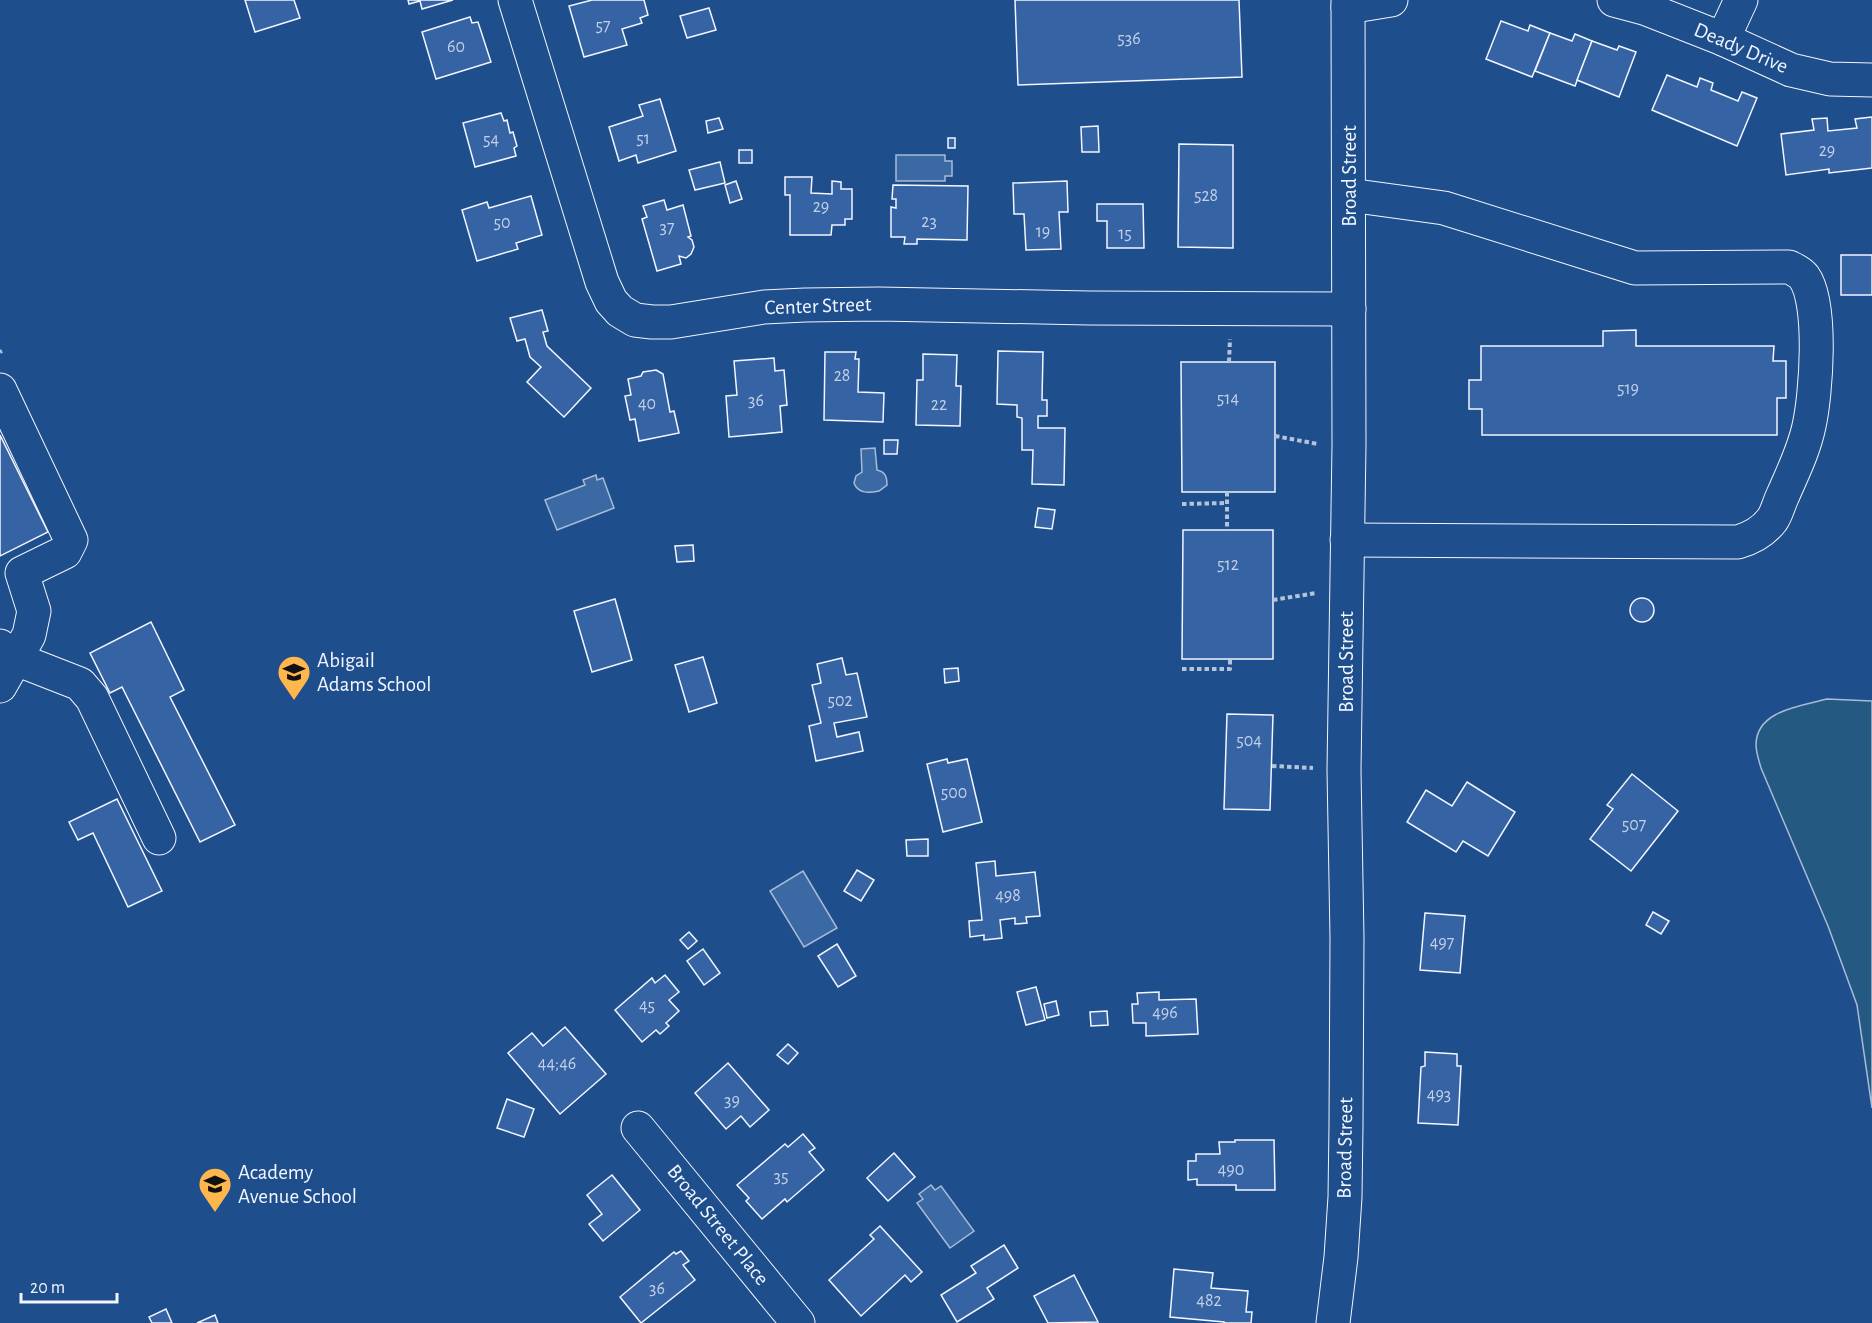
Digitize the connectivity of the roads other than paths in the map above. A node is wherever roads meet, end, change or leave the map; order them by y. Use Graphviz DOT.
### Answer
graph roads {
  1 [pos="515,0"];
  2 [pos="1391,0"];
  3 [pos="1614,0"];
  4 [pos="1741,0"];
  5 [pos="1348,4"];
  6 [pos="1724,39"];
  7 [pos="1872,80"];
  8 [pos="1349,195"];
  9 [pos="1349,309"];
  10 [pos="0,390"];
  11 [pos="1347,540"];
  12 [pos="5,664"];
  13 [pos="159,838"];
  14 [pos="638,1128"];
  15 [pos="798,1323"];
  16 [pos="1333,1323"];
  1 -- 9 [label="street, Center Street"];
  2 -- 5 [label="street"];
  3 -- 6 [label="street, Deady Drive"];
  4 -- 6 [label="street"];
  5 -- 8 [label="street, Broad Street"];
  6 -- 7 [label="street, Deady Drive"];
  8 -- 9 [label="street, Broad Street"];
  8 -- 11 [label="street"];
  9 -- 11 [label="street, Broad Street"];
  10 -- 12 [label="street"];
  11 -- 16 [label="street, Broad Street"];
  12 -- 13 [label="street"];
  14 -- 15 [label="street, Broad Street Place"];
}
